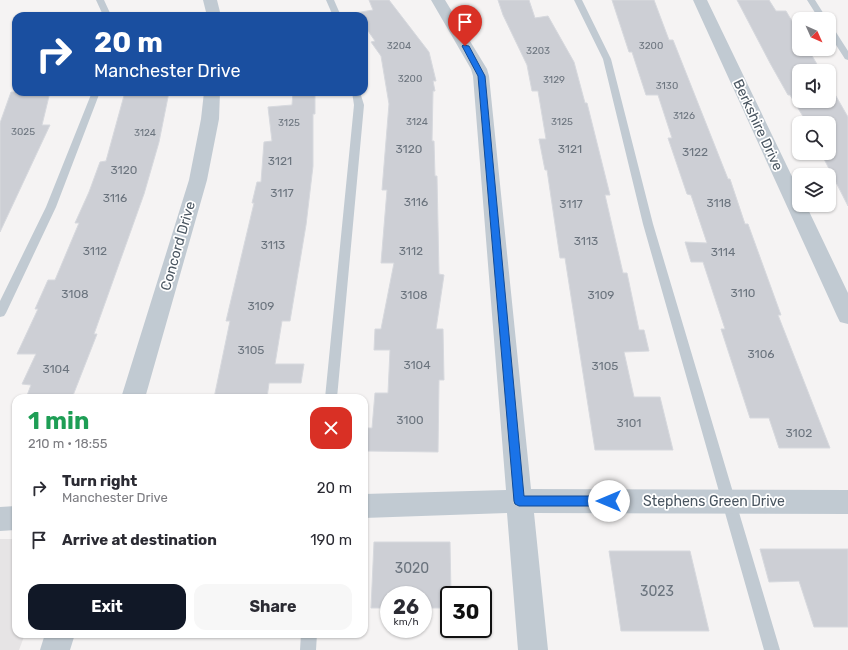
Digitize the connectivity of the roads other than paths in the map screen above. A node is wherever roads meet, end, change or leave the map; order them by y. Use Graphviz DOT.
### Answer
graph roads {
  1 [pos="100,0"];
  2 [pos="210,0"];
  3 [pos="330,0"];
  4 [pos="438,0"];
  5 [pos="578,0"];
  6 [pos="700,0"];
  7 [pos="810,0"];
  8 [pos="106,12"];
  9 [pos="213,12"];
  10 [pos="335,12"];
  11 [pos="818,12"];
  12 [pos="836,39"];
  13 [pos="848,57"];
  14 [pos="94,96"];
  15 [pos="212,96"];
  16 [pos="357,96"];
  17 [pos="0,312"];
  18 [pos="848,316"];
  19 [pos="134,394"];
  20 [pos="331,394"];
  21 [pos="519,501"];
  22 [pos="730,502"];
  23 [pos="848,502"];
  24 [pos="368,506"];
  25 [pos="12,518"];
  26 [pos="0,519"];
  27 [pos="59,638"];
  28 [pos="309,638"];
  29 [pos="55,650"];
  30 [pos="308,650"];
  31 [pos="533,650"];
  32 [pos="772,650"];
  1 -- 8 [label="lane"];
  2 -- 9 [label="street"];
  3 -- 10 [label="lane"];
  4 -- 21 [label="street"];
  5 -- 22 [label="lane"];
  6 -- 18 [label="street, Berkshire Drive"];
  7 -- 11 [label="lane"];
  12 -- 13 [label="lane"];
  14 -- 17 [label="lane"];
  15 -- 19 [label="street, Concord Drive"];
  16 -- 20 [label="lane"];
  21 -- 22 [label="street, Stephens Green Drive"];
  21 -- 24 [label="street, Stephens Green Drive"];
  21 -- 31 [label="street"];
  22 -- 23 [label="street, Stephens Green Drive"];
  22 -- 32 [label="lane"];
  25 -- 26 [label="street"];
  27 -- 29 [label="street"];
  28 -- 30 [label="lane"];
}
